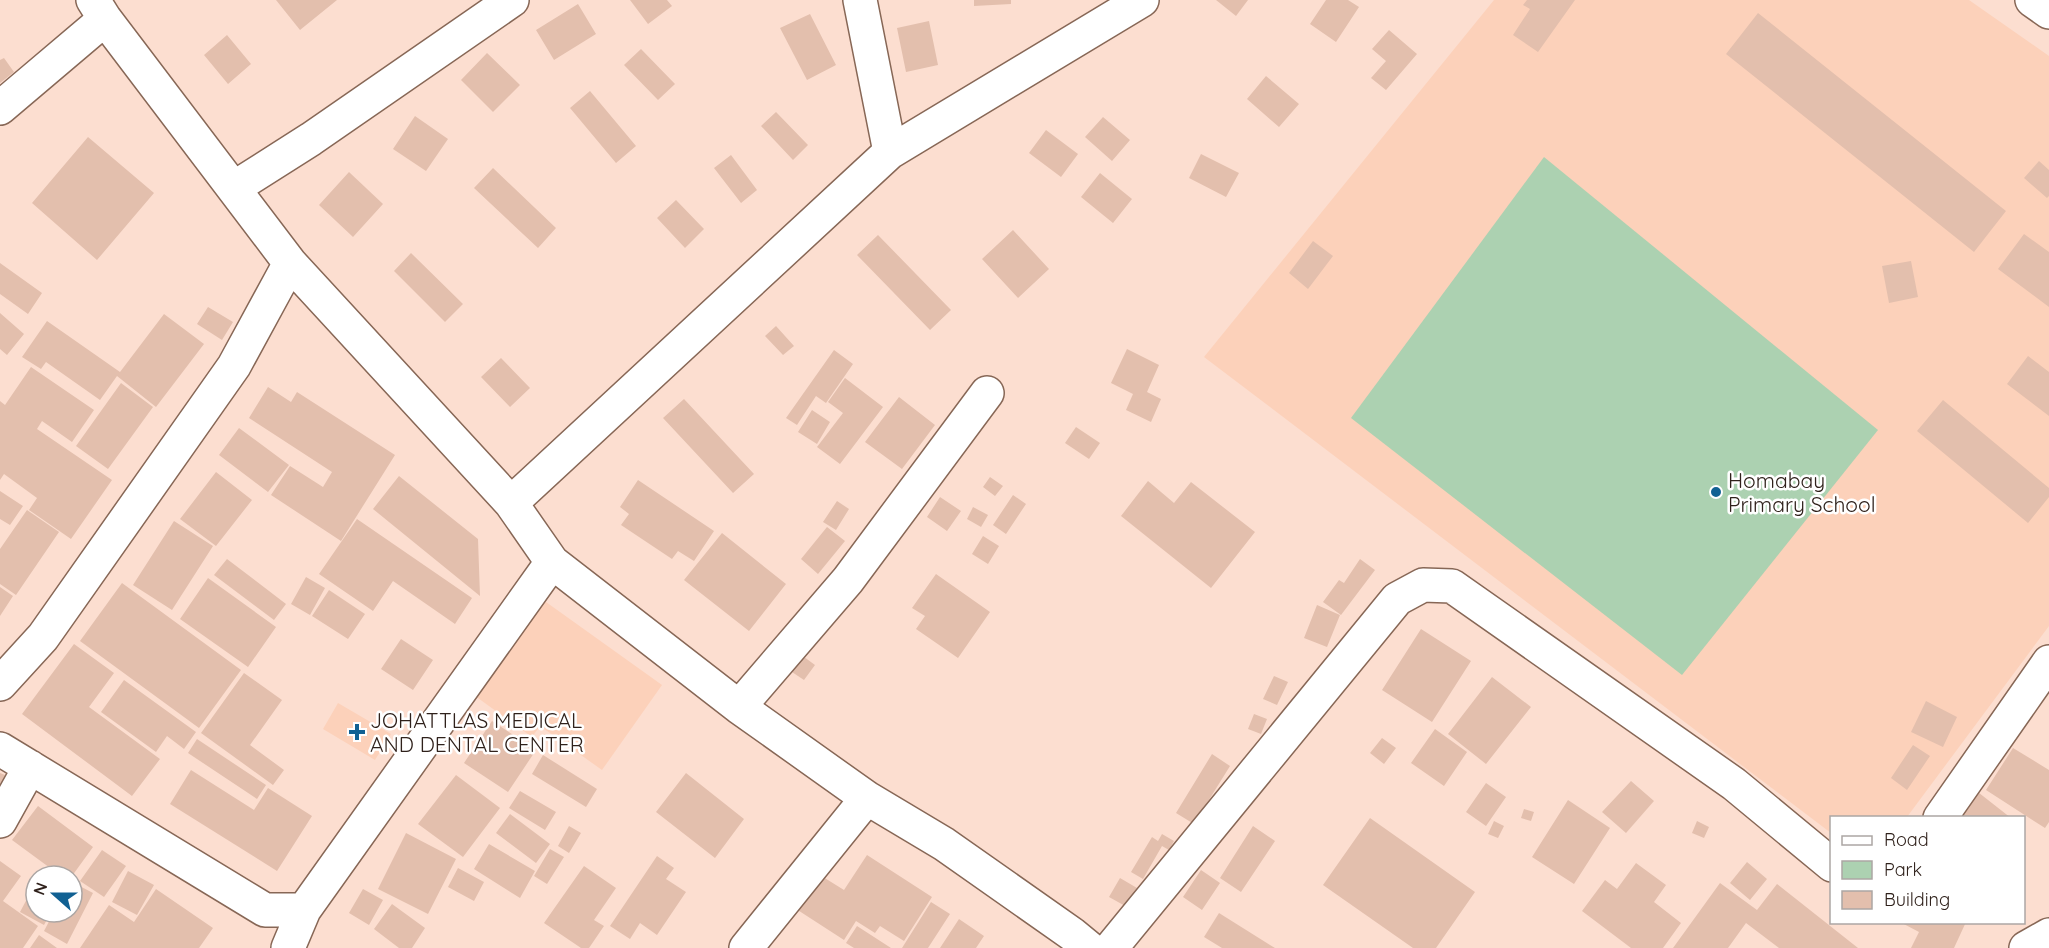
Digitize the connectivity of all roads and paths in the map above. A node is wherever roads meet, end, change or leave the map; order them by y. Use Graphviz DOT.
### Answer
graph roads {
  1 [pos="512,0"];
  2 [pos="860,0"];
  3 [pos="1142,0"];
  4 [pos="2032,0"];
  5 [pos="99,10"];
  6 [pos="2049,12"];
  7 [pos="0,108"];
  8 [pos="890,152"];
  9 [pos="234,188"];
  10 [pos="291,263"];
  11 [pos="987,393"];
  12 [pos="511,503"];
  13 [pos="552,562"];
  14 [pos="2049,662"];
  15 [pos="0,684"];
  16 [pos="739,706"];
  17 [pos="0,749"];
  18 [pos="30,767"];
  19 [pos="867,798"];
  20 [pos="1941,816"];
  21 [pos="0,821"];
  22 [pos="1830,863"];
  23 [pos="304,910"];
  24 [pos="2049,935"];
  25 [pos="288,948"];
  26 [pos="746,948"];
  27 [pos="1089,948"];
  28 [pos="1111,948"];
  29 [pos="2026,948"];
  1 -- 9 [label="street"];
  2 -- 8 [label="street"];
  3 -- 8 [label="street"];
  4 -- 6 [label="street"];
  5 -- 7 [label="street"];
  5 -- 9 [label="street"];
  8 -- 12 [label="street"];
  9 -- 10 [label="street"];
  10 -- 12 [label="street"];
  10 -- 15 [label="street"];
  11 -- 16 [label="street"];
  12 -- 13 [label="street"];
  13 -- 16 [label="street"];
  13 -- 23 [label="street"];
  14 -- 20 [label="street"];
  16 -- 19 [label="street"];
  17 -- 18 [label="street"];
  18 -- 21 [label="street"];
  18 -- 23 [label="street"];
  19 -- 26 [label="street"];
  19 -- 27 [label="street"];
  22 -- 28 [label="street"];
  23 -- 25 [label="street"];
  24 -- 29 [label="street"];
}
